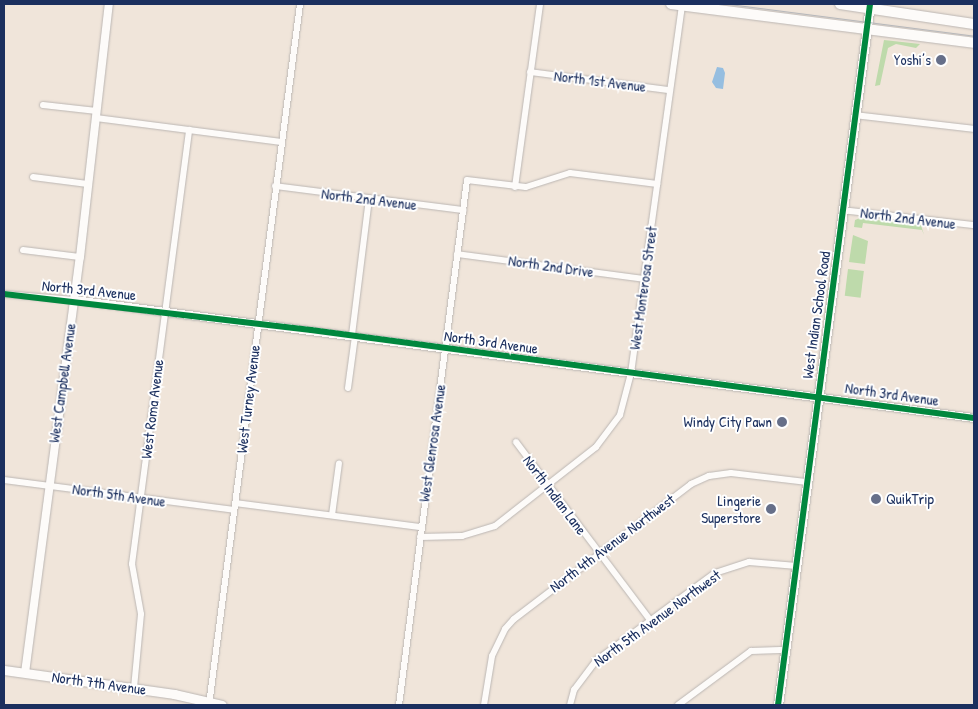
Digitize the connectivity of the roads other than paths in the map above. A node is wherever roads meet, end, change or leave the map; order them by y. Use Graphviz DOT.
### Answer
graph roads {
  1 [pos="109,4"];
  2 [pos="300,4"];
  3 [pos="540,4"];
  4 [pos="671,4"];
  5 [pos="840,4"];
  6 [pos="682,5"];
  7 [pos="869,14"];
  8 [pos="974,24"];
  9 [pos="974,43"];
  10 [pos="530,72"];
  11 [pos="669,90"];
  12 [pos="43,105"];
  13 [pos="96,115"];
  14 [pos="854,115"];
  15 [pos="974,129"];
  16 [pos="189,130"];
  17 [pos="281,142"];
  18 [pos="33,177"];
  19 [pos="88,184"];
  20 [pos="657,184"];
  21 [pos="275,186"];
  22 [pos="515,186"];
  23 [pos="369,198"];
  24 [pos="463,210"];
  25 [pos="842,210"];
  26 [pos="974,226"];
  27 [pos="23,250"];
  28 [pos="457,254"];
  29 [pos="80,257"];
  30 [pos="644,279"];
  31 [pos="4,294"];
  32 [pos="74,300"];
  33 [pos="165,311"];
  34 [pos="258,323"];
  35 [pos="353,336"];
  36 [pos="445,348"];
  37 [pos="631,373"];
  38 [pos="348,388"];
  39 [pos="817,398"];
  40 [pos="974,418"];
  41 [pos="516,442"];
  42 [pos="339,463"];
  43 [pos="4,480"];
  44 [pos="807,482"];
  45 [pos="547,485"];
  46 [pos="48,486"];
  47 [pos="140,498"];
  48 [pos="235,502"];
  49 [pos="234,510"];
  50 [pos="332,515"];
  51 [pos="421,527"];
  52 [pos="420,537"];
  53 [pos="600,553"];
  54 [pos="797,566"];
  55 [pos="650,620"];
  56 [pos="786,650"];
  57 [pos="4,670"];
  58 [pos="25,673"];
  59 [pos="134,688"];
  60 [pos="210,704"];
  61 [pos="222,705"];
  62 [pos="399,705"];
  63 [pos="484,705"];
  64 [pos="570,705"];
  65 [pos="678,705"];
  66 [pos="778,705"];
  1 -- 13 [label="street, West Campbell Avenue"];
  2 -- 17 [label="street, West Turney Avenue"];
  3 -- 10 [label="street"];
  4 -- 6 [label="main road"];
  5 -- 7 [label="main road"];
  6 -- 7 [label="main road"];
  6 -- 11 [label="street, West Monterosa Street"];
  7 -- 8 [label="main road"];
  7 -- 9 [label="main road"];
  7 -- 14 [label="main road, West Indian School Road"];
  10 -- 11 [label="street, North 1st Avenue"];
  10 -- 22 [label="street"];
  11 -- 20 [label="street, West Monterosa Street"];
  12 -- 13 [label="street"];
  13 -- 16 [label="street"];
  13 -- 19 [label="street, West Campbell Avenue"];
  14 -- 15 [label="street"];
  14 -- 25 [label="main road, West Indian School Road"];
  16 -- 17 [label="street"];
  16 -- 33 [label="street, West Roma Avenue"];
  17 -- 21 [label="street, West Turney Avenue"];
  18 -- 19 [label="street"];
  19 -- 29 [label="street, West Campbell Avenue"];
  20 -- 22 [label="street"];
  20 -- 30 [label="street, West Monterosa Street"];
  21 -- 23 [label="street, North 2nd Avenue"];
  21 -- 34 [label="street, West Turney Avenue"];
  22 -- 24 [label="street, West Glenrosa Avenue"];
  23 -- 24 [label="street, North 2nd Avenue"];
  23 -- 35 [label="street"];
  24 -- 28 [label="street, West Glenrosa Avenue"];
  25 -- 26 [label="street, North 2nd Avenue"];
  25 -- 39 [label="main road, West Indian School Road"];
  27 -- 29 [label="street"];
  28 -- 30 [label="street, North 2nd Drive"];
  28 -- 36 [label="street, West Glenrosa Avenue"];
  29 -- 32 [label="street, West Campbell Avenue"];
  30 -- 37 [label="street, West Monterosa Street"];
  31 -- 32 [label="street, North 3rd Avenue"];
  32 -- 33 [label="street, North 3rd Avenue"];
  32 -- 46 [label="street, West Campbell Avenue"];
  33 -- 34 [label="street, North 3rd Avenue"];
  33 -- 47 [label="street, West Roma Avenue"];
  34 -- 35 [label="street, North 3rd Avenue"];
  34 -- 48 [label="street, West Turney Avenue"];
  35 -- 36 [label="street, North 3rd Avenue"];
  35 -- 38 [label="street"];
  36 -- 37 [label="street, North 3rd Avenue"];
  36 -- 51 [label="street, West Glenrosa Avenue"];
  37 -- 39 [label="street, North 3rd Avenue"];
  37 -- 45 [label="street, West Monterosa Street"];
  39 -- 40 [label="street, North 3rd Avenue"];
  39 -- 44 [label="main road, West Indian School Road"];
  41 -- 45 [label="street, North Indian Lane"];
  42 -- 50 [label="street"];
  43 -- 46 [label="street, North 5th Avenue"];
  44 -- 53 [label="street, North 4th Avenue Northwest"];
  44 -- 54 [label="main road, West Indian School Road"];
  45 -- 52 [label="street, West Monterosa Street"];
  45 -- 53 [label="street, North Indian Lane"];
  46 -- 47 [label="street, North 5th Avenue"];
  46 -- 58 [label="street, West Campbell Avenue"];
  47 -- 49 [label="street, North 5th Avenue"];
  47 -- 59 [label="street, West Roma Avenue"];
  48 -- 49 [label="street, West Turney Avenue"];
  48 -- 50 [label="street"];
  49 -- 60 [label="street, West Turney Avenue"];
  50 -- 51 [label="street"];
  51 -- 52 [label="street, West Glenrosa Avenue"];
  52 -- 62 [label="street, West Glenrosa Avenue"];
  53 -- 55 [label="street, North Indian Lane"];
  53 -- 63 [label="street, North 4th Avenue Northwest"];
  54 -- 55 [label="street, North 5th Avenue Northwest"];
  54 -- 56 [label="main road, West Indian School Road"];
  55 -- 64 [label="street, North 5th Avenue Northwest"];
  56 -- 65 [label="street"];
  56 -- 66 [label="main road, West Indian School Road"];
  57 -- 58 [label="main road, North 7th Avenue"];
  58 -- 59 [label="main road, North 7th Avenue"];
  59 -- 60 [label="main road, North 7th Avenue"];
  60 -- 61 [label="main road, North 7th Avenue"];
}
